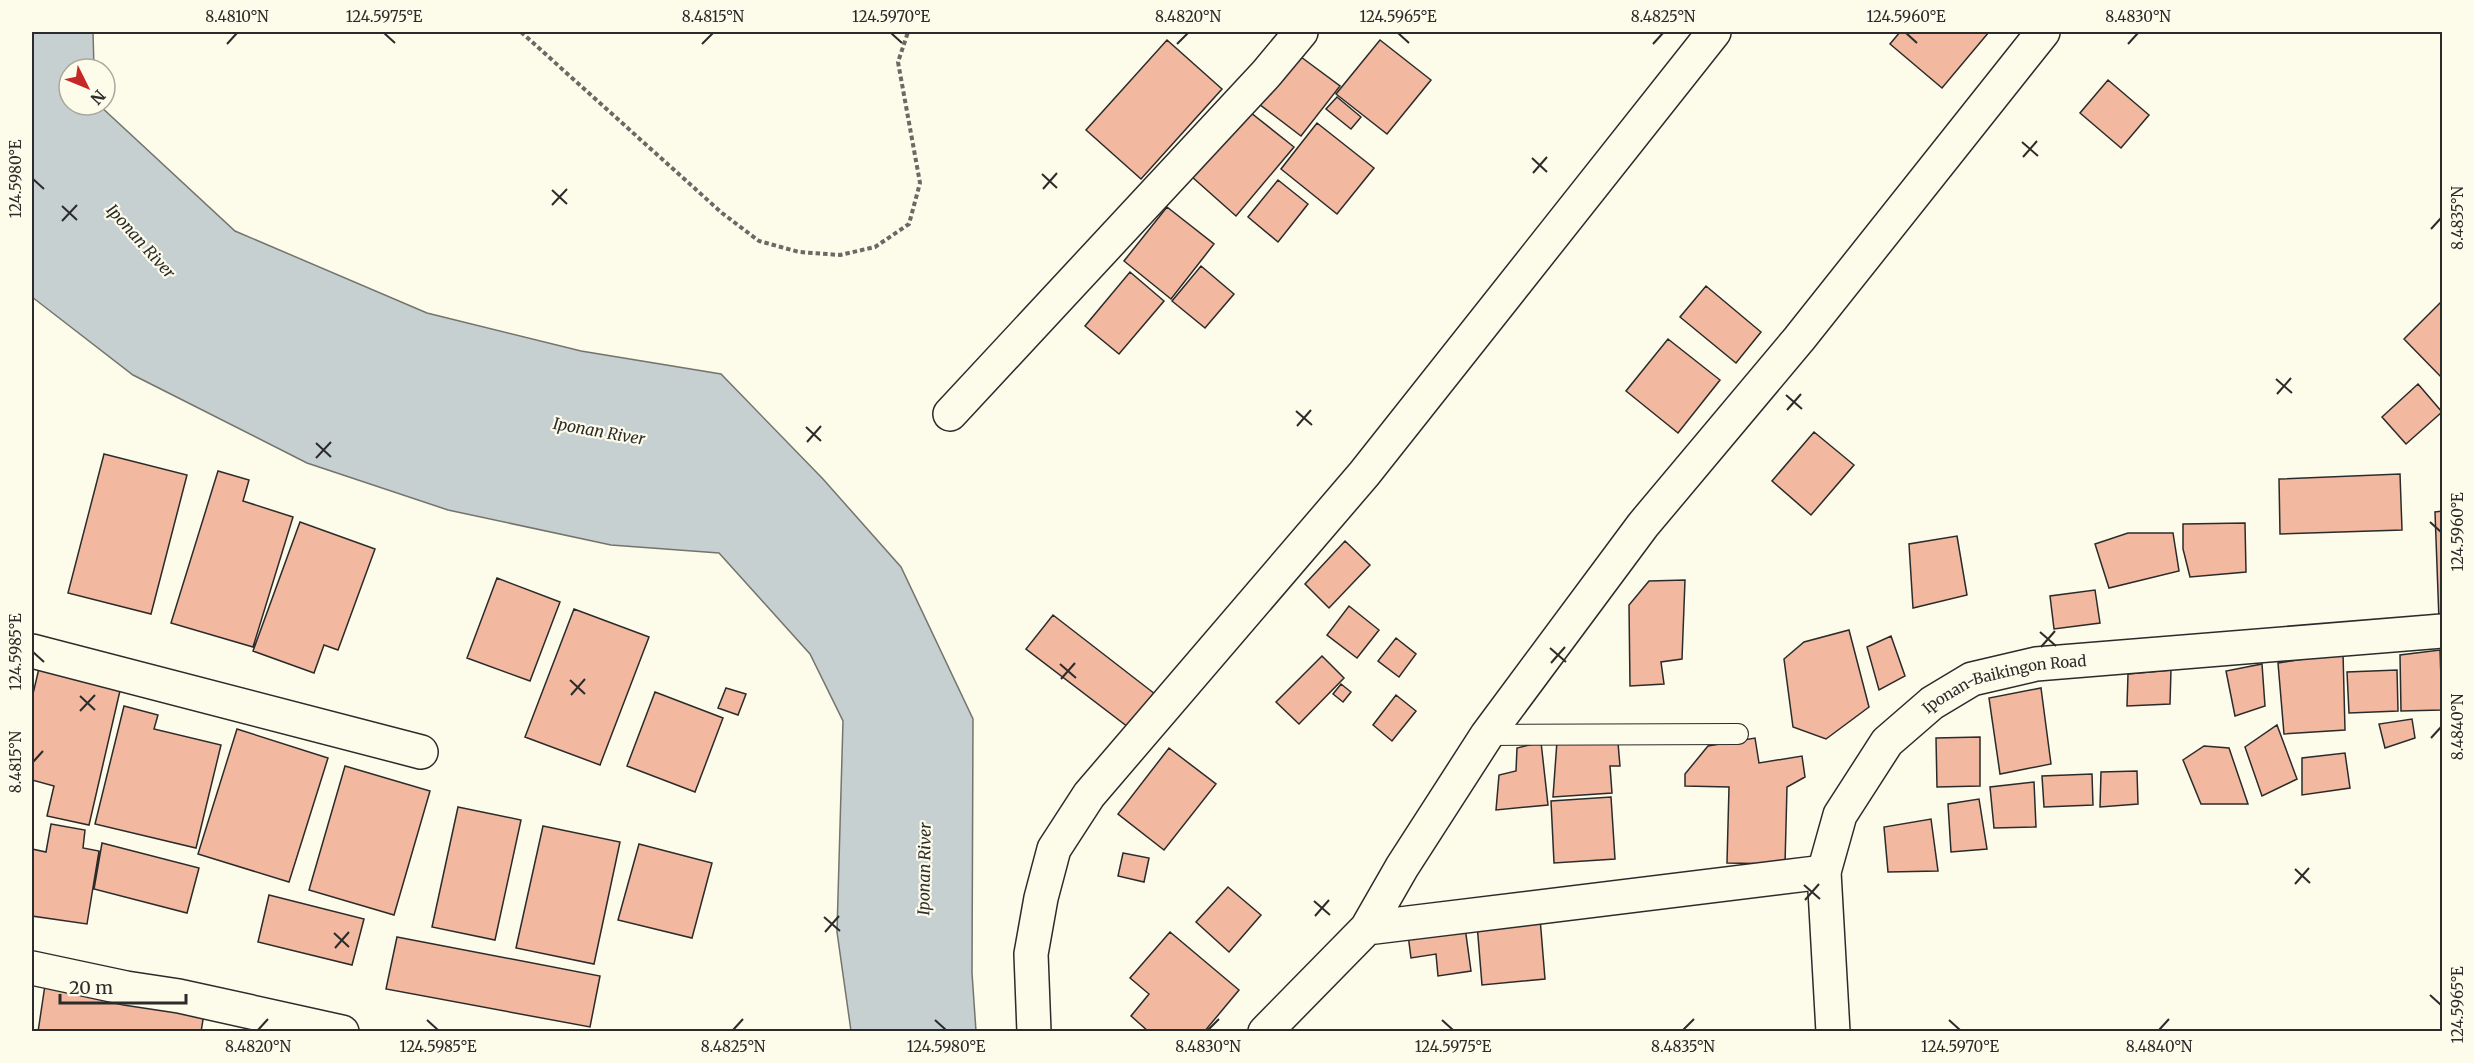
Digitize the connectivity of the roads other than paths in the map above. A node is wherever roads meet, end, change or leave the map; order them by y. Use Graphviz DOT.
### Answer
graph roads {
  1 [pos="1301,32"];
  2 [pos="1714,32"];
  3 [pos="2043,32"];
  4 [pos="950,414"];
  5 [pos="2442,631"];
  6 [pos="32,651"];
  7 [pos="1738,734"];
  8 [pos="1487,735"];
  9 [pos="421,752"];
  10 [pos="1824,872"];
  11 [pos="1367,928"];
  12 [pos="32,968"];
  13 [pos="342,1032"];
  14 [pos="1034,1032"];
  15 [pos="1265,1032"];
  16 [pos="1833,1032"];
  1 -- 4 [label="street"];
  2 -- 14 [label="street"];
  3 -- 8 [label="street"];
  5 -- 10 [label="street, Iponan-Baikingon Road"];
  6 -- 9 [label="street"];
  7 -- 8 [label="lane"];
  8 -- 11 [label="street"];
  10 -- 11 [label="street"];
  10 -- 16 [label="street, Iponan-Baikingon Road"];
  11 -- 15 [label="street"];
  12 -- 13 [label="street"];
}
